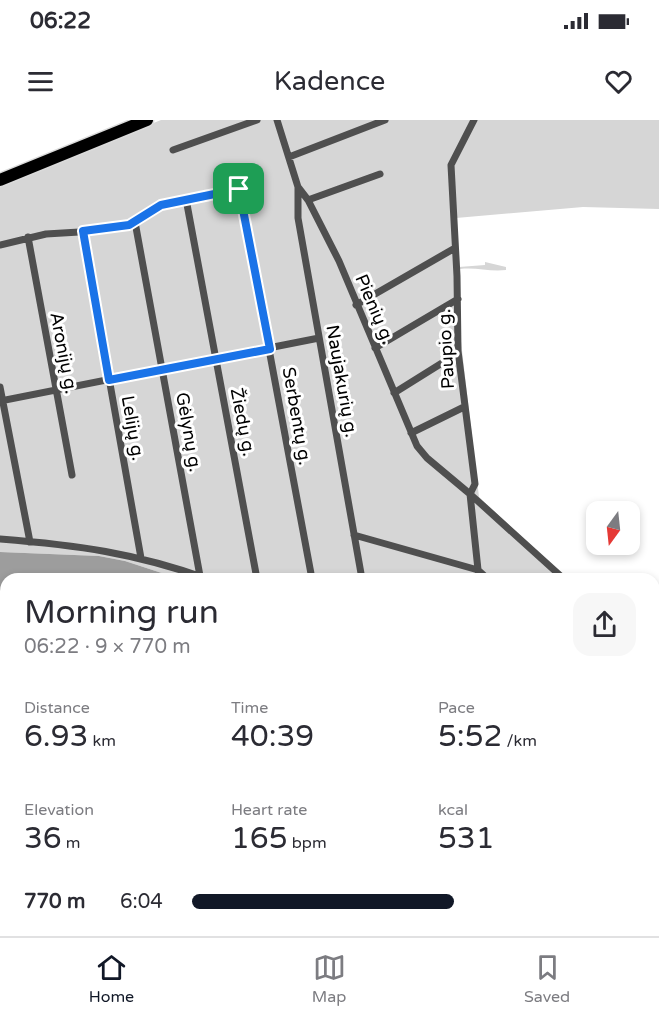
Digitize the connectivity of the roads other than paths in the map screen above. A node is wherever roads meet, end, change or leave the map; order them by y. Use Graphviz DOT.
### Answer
graph roads {
  1 [pos="147,120"];
  2 [pos="257,120"];
  3 [pos="277,120"];
  4 [pos="386,120"];
  5 [pos="474,120"];
  6 [pos="173,150"];
  7 [pos="289,157"];
  8 [pos="380,174"];
  9 [pos="0,180"];
  10 [pos="298,187"];
  11 [pos="186,200"];
  12 [pos="308,200"];
  13 [pos="135,222"];
  14 [pos="83,231"];
  15 [pos="28,237"];
  16 [pos="0,245"];
  17 [pos="455,248"];
  18 [pos="458,299"];
  19 [pos="356,305"];
  20 [pos="319,338"];
  21 [pos="375,348"];
  22 [pos="270,349"];
  23 [pos="458,354"];
  24 [pos="216,360"];
  25 [pos="162,370"];
  26 [pos="109,380"];
  27 [pos="0,387"];
  28 [pos="56,390"];
  29 [pos="394,393"];
  30 [pos="1,401"];
  31 [pos="464,407"];
  32 [pos="411,433"];
  33 [pos="72,475"];
  34 [pos="470,494"];
  35 [pos="354,535"];
  36 [pos="0,539"];
  37 [pos="30,542"];
  38 [pos="141,558"];
  39 [pos="478,570"];
  40 [pos="188,573"];
  41 [pos="203,573"];
  42 [pos="256,573"];
  43 [pos="311,573"];
  44 [pos="361,573"];
  45 [pos="478,573"];
  46 [pos="481,573"];
  47 [pos="557,573"];
  1 -- 9 [label="highway"];
  2 -- 6 [label="street"];
  3 -- 7 [label="street, Pienių g."];
  4 -- 7 [label="street"];
  5 -- 17 [label="street, Paupio g."];
  7 -- 10 [label="street, Pienių g."];
  8 -- 12 [label="street"];
  10 -- 12 [label="street, Pienių g."];
  10 -- 20 [label="street, Naujakurių g."];
  11 -- 13 [label="street"];
  11 -- 22 [label="street, Serbentų g."];
  11 -- 24 [label="street, Žiedų g."];
  12 -- 19 [label="street, Pienių g."];
  13 -- 14 [label="street"];
  13 -- 25 [label="street, Gėlynų g."];
  14 -- 15 [label="street"];
  14 -- 26 [label="street, Lelijų g."];
  15 -- 16 [label="street"];
  15 -- 28 [label="street, Aronijų g."];
  17 -- 18 [label="street, Paupio g."];
  17 -- 19 [label="street"];
  18 -- 21 [label="street"];
  18 -- 23 [label="street, Paupio g."];
  19 -- 21 [label="street, Pienių g."];
  20 -- 22 [label="street"];
  20 -- 35 [label="street, Naujakurių g."];
  21 -- 29 [label="street, Pienių g."];
  22 -- 24 [label="street"];
  22 -- 43 [label="street, Serbentų g."];
  23 -- 29 [label="street"];
  23 -- 31 [label="street, Paupio g."];
  24 -- 25 [label="street"];
  24 -- 42 [label="street, Žiedų g."];
  25 -- 26 [label="street"];
  25 -- 41 [label="street, Gėlynų g."];
  26 -- 28 [label="street"];
  26 -- 38 [label="street, Lelijų g."];
  27 -- 30 [label="street"];
  28 -- 30 [label="street"];
  28 -- 33 [label="street, Aronijų g."];
  29 -- 32 [label="street, Pienių g."];
  30 -- 37 [label="street"];
  31 -- 32 [label="street"];
  31 -- 34 [label="street, Paupio g."];
  32 -- 34 [label="street, Pienių g."];
  34 -- 39 [label="street, Paupio g."];
  34 -- 47 [label="street, Pienių g."];
  35 -- 39 [label="street"];
  35 -- 44 [label="street, Naujakurių g."];
  36 -- 37 [label="street"];
  37 -- 38 [label="street"];
  38 -- 40 [label="street"];
  39 -- 45 [label="street, Paupio g."];
  39 -- 46 [label="street"];
}
